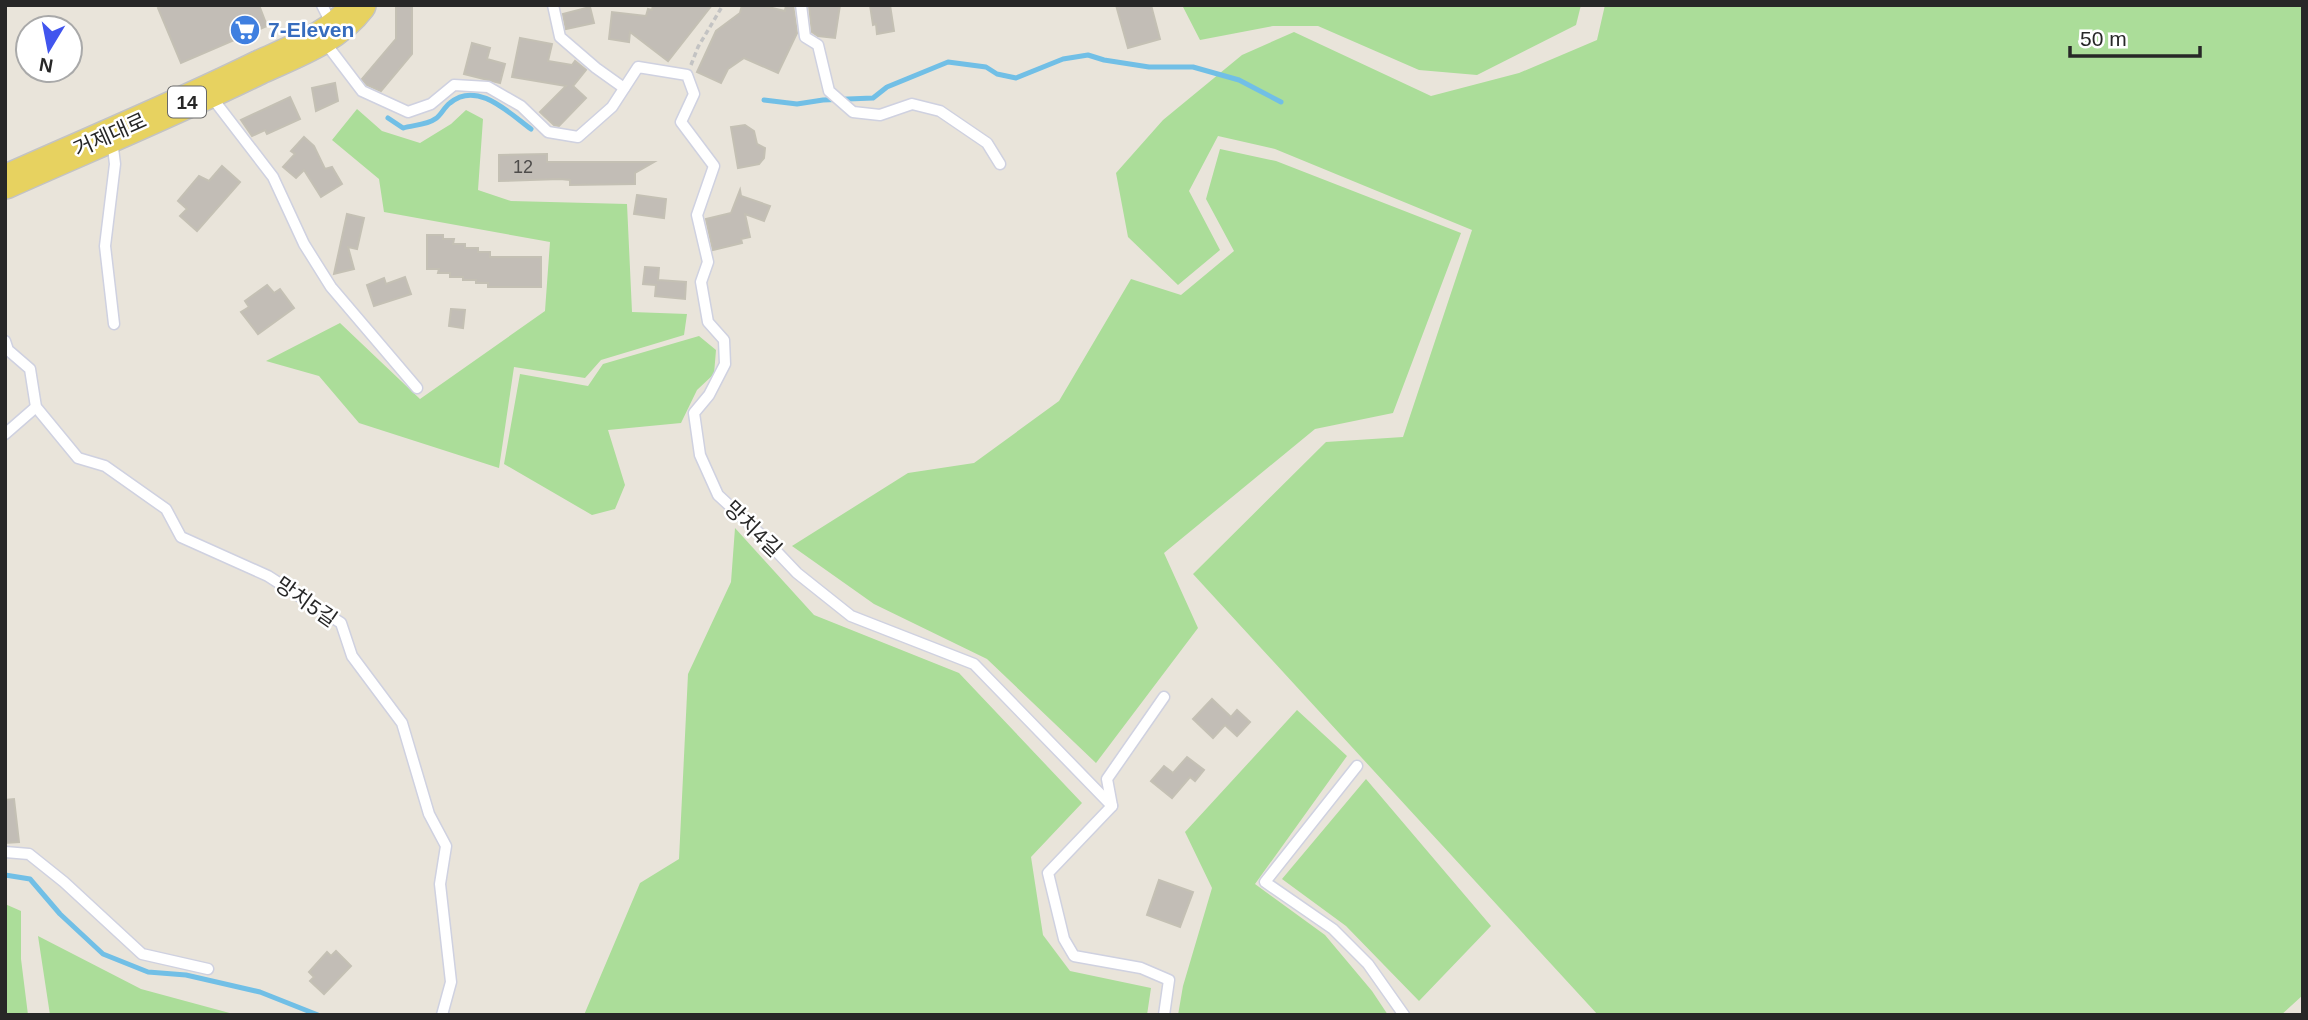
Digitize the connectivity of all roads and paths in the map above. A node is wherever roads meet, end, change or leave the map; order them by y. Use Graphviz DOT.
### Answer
graph roads {
  1 [pos="359,5"];
  2 [pos="553,5"];
  3 [pos="723,5"];
  4 [pos="801,5"];
  5 [pos="326,24"];
  6 [pos="687,75"];
  7 [pos="624,88"];
  8 [pos="209,93"];
  9 [pos="111,134"];
  10 [pos="1000,164"];
  11 [pos="5,181"];
  12 [pos="114,324"];
  13 [pos="5,341"];
  14 [pos="417,388"];
  15 [pos="36,407"];
  16 [pos="5,434"];
  17 [pos="1164,697"];
  18 [pos="1357,766"];
  19 [pos="1112,806"];
  20 [pos="5,852"];
  21 [pos="208,969"];
  22 [pos="442,1015"];
  23 [pos="1164,1015"];
  24 [pos="1404,1015"];
  1 -- 5 [label="main road, 거제대로 / 14"];
  2 -- 7 [label="lane"];
  3 -- 6 [label="path"];
  4 -- 10 [label="lane"];
  5 -- 7 [label="lane"];
  5 -- 8 [label="main road, 거제대로 / 14"];
  6 -- 7 [label="lane"];
  6 -- 19 [label="lane, 망치4길"];
  8 -- 9 [label="main road, 거제대로 / 14"];
  8 -- 14 [label="lane"];
  9 -- 11 [label="main road, 거제대로 / 14"];
  9 -- 12 [label="lane"];
  13 -- 15 [label="lane"];
  15 -- 16 [label="lane"];
  15 -- 22 [label="lane, 망치5길"];
  17 -- 19 [label="lane"];
  18 -- 24 [label="lane"];
  19 -- 23 [label="lane"];
  20 -- 21 [label="lane"];
}
